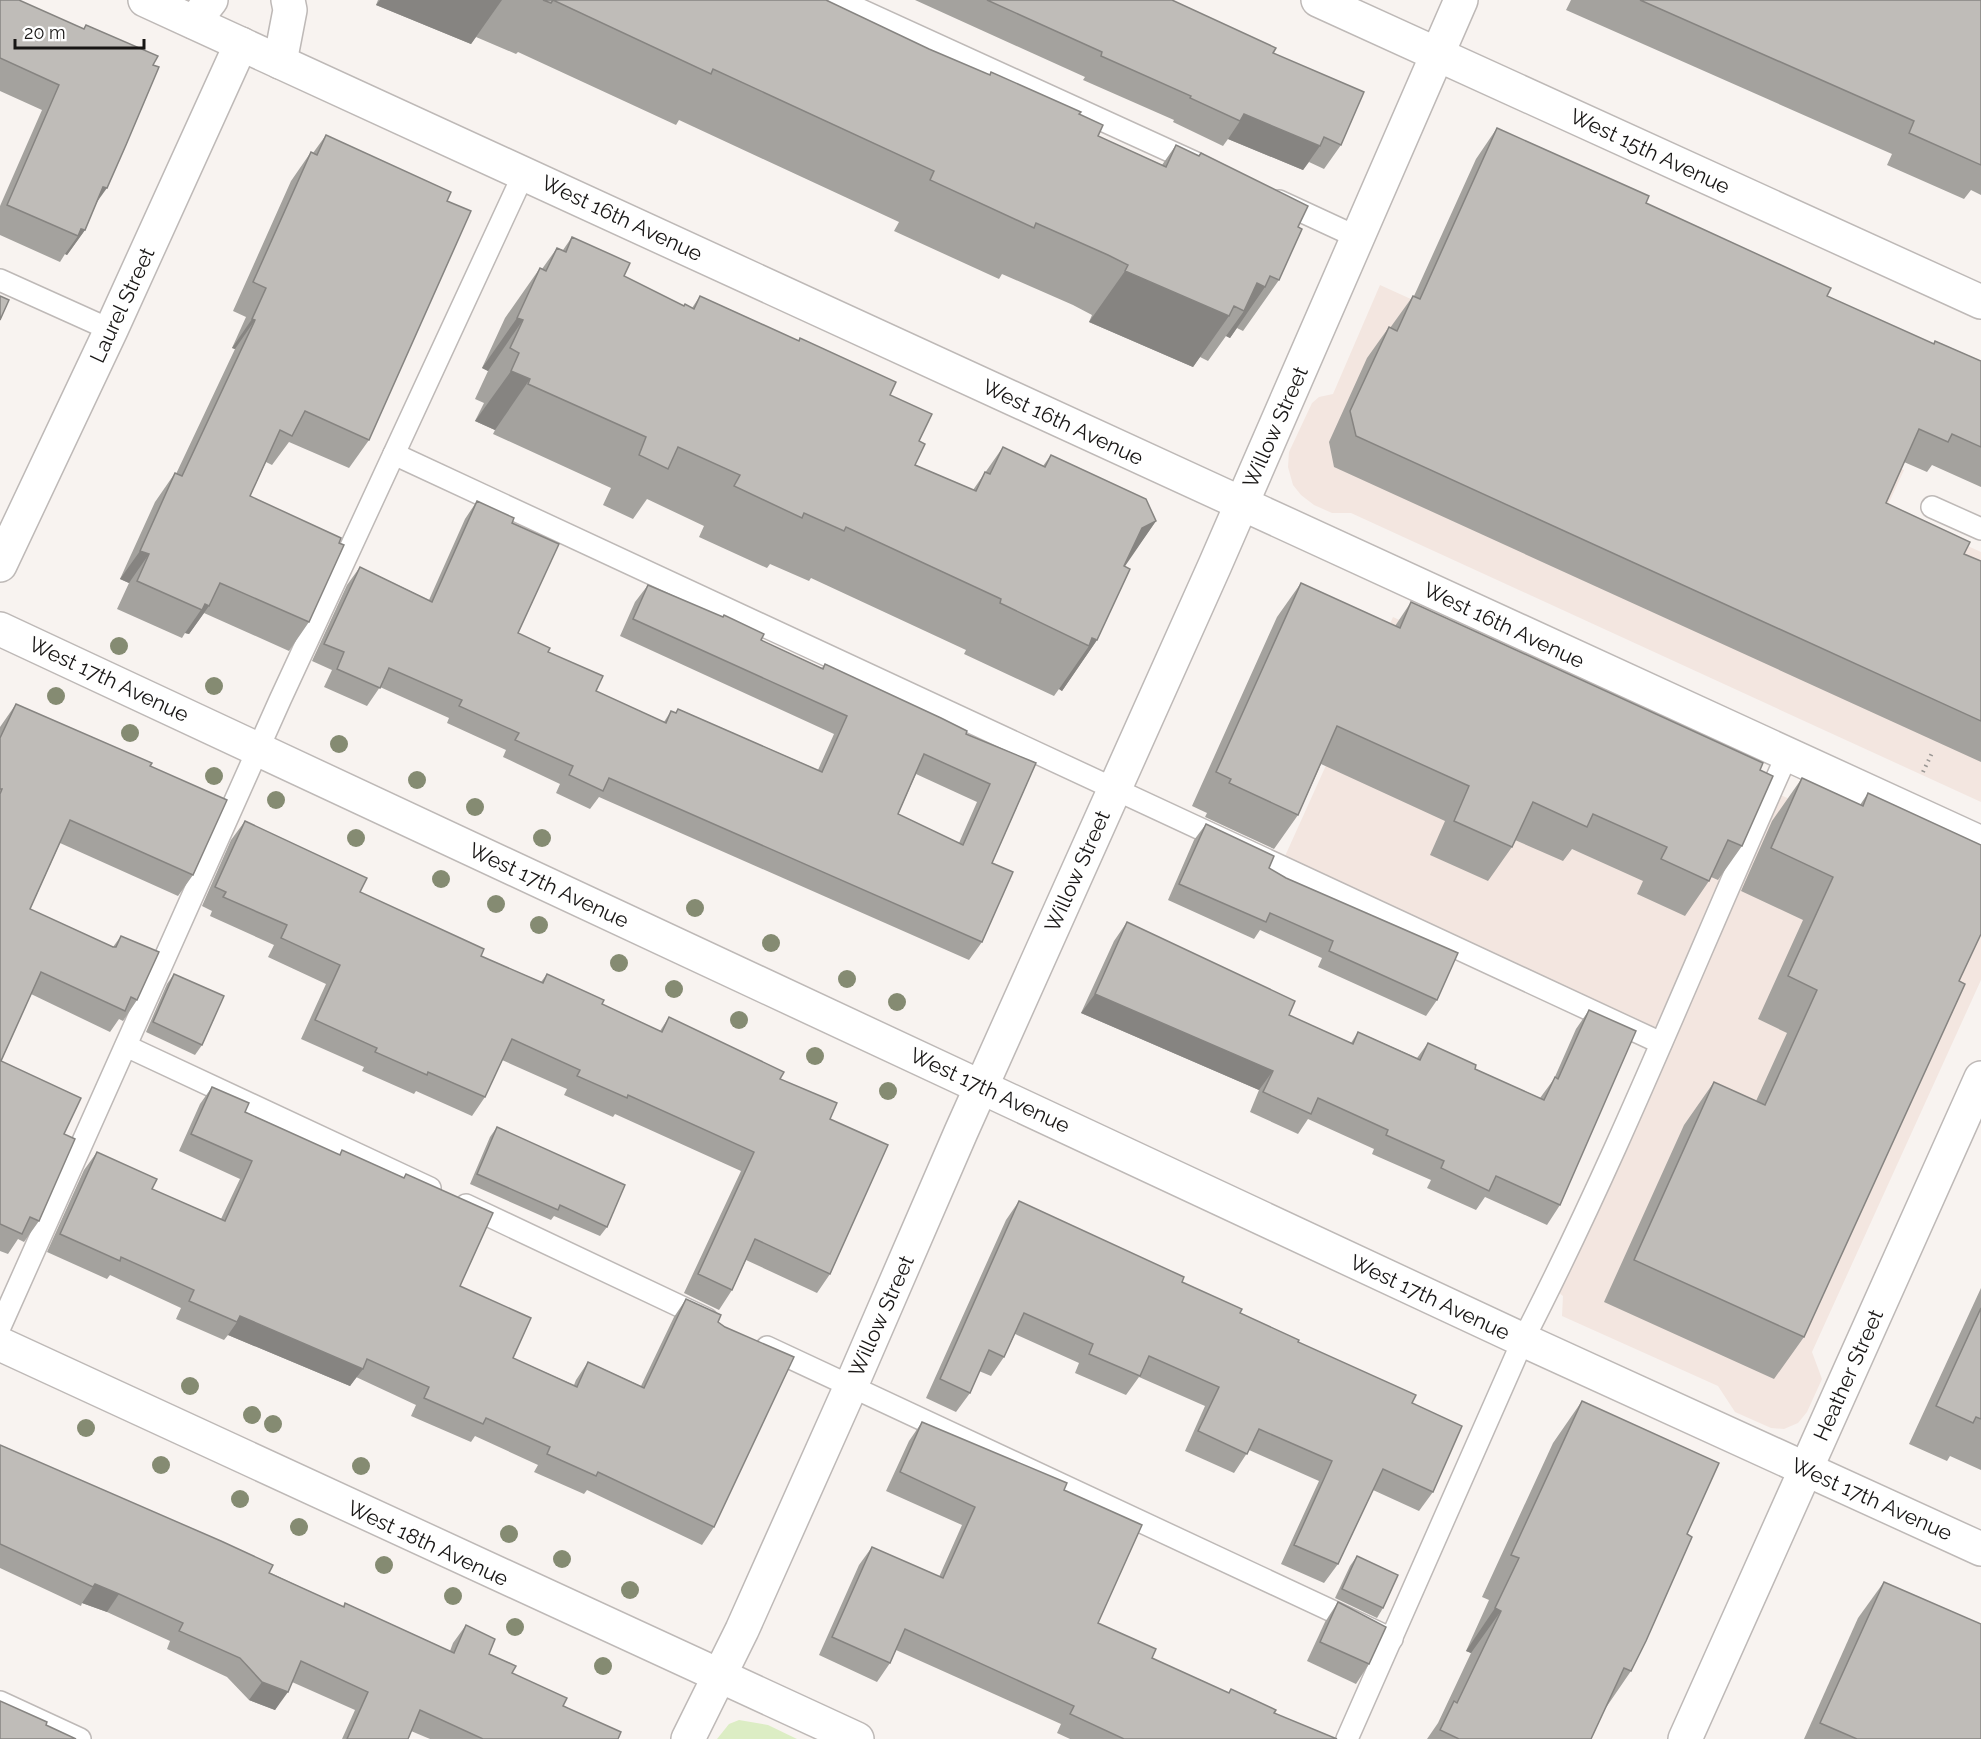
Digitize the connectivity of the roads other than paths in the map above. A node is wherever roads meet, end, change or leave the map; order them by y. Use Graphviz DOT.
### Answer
graph roads {
  1 [pos="145,0"];
  2 [pos="288,0"];
  3 [pos="839,0"];
  4 [pos="1318,0"];
  5 [pos="1461,0"];
  6 [pos="202,11"];
  7 [pos="241,44"];
  8 [pos="1439,55"];
  9 [pos="280,62"];
  10 [pos="524,173"];
  11 [pos="1218,173"];
  12 [pos="1261,193"];
  13 [pos="1359,238"];
  14 [pos="0,280"];
  15 [pos="1981,302"];
  16 [pos="111,330"];
  17 [pos="394,454"];
  18 [pos="1241,504"];
  19 [pos="1932,507"];
  20 [pos="1981,529"];
  21 [pos="0,565"];
  22 [pos="0,629"];
  23 [pos="258,749"];
  24 [pos="1786,755"];
  25 [pos="1113,788"];
  26 [pos="1981,843"];
  27 [pos="1661,1043"];
  28 [pos="126,1046"];
  29 [pos="1981,1078"];
  30 [pos="982,1087"];
  31 [pos="0,1328"];
  32 [pos="730,1329"];
  33 [pos="751,1340"];
  34 [pos="1522,1340"];
  35 [pos="0,1344"];
  36 [pos="851,1386"];
  37 [pos="1805,1470"];
  38 [pos="1981,1549"];
  39 [pos="1392,1639"];
  40 [pos="719,1676"];
  41 [pos="0,1702"];
  42 [pos="80,1739"];
  43 [pos="688,1739"];
  44 [pos="857,1739"];
  45 [pos="1347,1739"];
  46 [pos="1685,1739"];
  1 -- 6 [label="street, West 16th Avenue"];
  2 -- 9 [label="street"];
  3 -- 11 [label="lane"];
  4 -- 8 [label="street, West 15th Avenue"];
  5 -- 8 [label="street, Willow Street"];
  6 -- 7 [label="street, West 16th Avenue"];
  7 -- 9 [label="street, West 16th Avenue"];
  7 -- 16 [label="street, Laurel Street"];
  8 -- 13 [label="street, Willow Street"];
  8 -- 15 [label="street, West 15th Avenue"];
  9 -- 10 [label="street, West 16th Avenue"];
  10 -- 17 [label="lane"];
  10 -- 18 [label="street, West 16th Avenue"];
  12 -- 13 [label="lane"];
  13 -- 18 [label="street, Willow Street"];
  14 -- 16 [label="lane"];
  16 -- 21 [label="street, Laurel Street"];
  17 -- 23 [label="lane"];
  17 -- 25 [label="lane"];
  18 -- 24 [label="street, West 16th Avenue"];
  18 -- 25 [label="street, Willow Street"];
  19 -- 20 [label="lane"];
  22 -- 23 [label="street, West 17th Avenue"];
  23 -- 28 [label="lane"];
  23 -- 30 [label="street, West 17th Avenue"];
  24 -- 26 [label="street, West 16th Avenue"];
  24 -- 27 [label="lane"];
  25 -- 27 [label="lane"];
  25 -- 30 [label="street, Willow Street"];
  27 -- 34 [label="lane"];
  28 -- 31 [label="lane"];
  28 -- 32 [label="lane"];
  29 -- 37 [label="street, Heather Street"];
  30 -- 34 [label="street, West 17th Avenue"];
  30 -- 36 [label="street, Willow Street"];
  33 -- 36 [label="lane"];
  34 -- 37 [label="street, West 17th Avenue"];
  34 -- 39 [label="lane"];
  35 -- 40 [label="street, West 18th Avenue"];
  36 -- 39 [label="lane"];
  36 -- 40 [label="street, Willow Street"];
  37 -- 38 [label="street, West 17th Avenue"];
  37 -- 46 [label="street, Heather Street"];
  39 -- 45 [label="lane"];
  40 -- 43 [label="street, Willow Street"];
  40 -- 44 [label="street, West 18th Avenue"];
  41 -- 42 [label="lane"];
}
